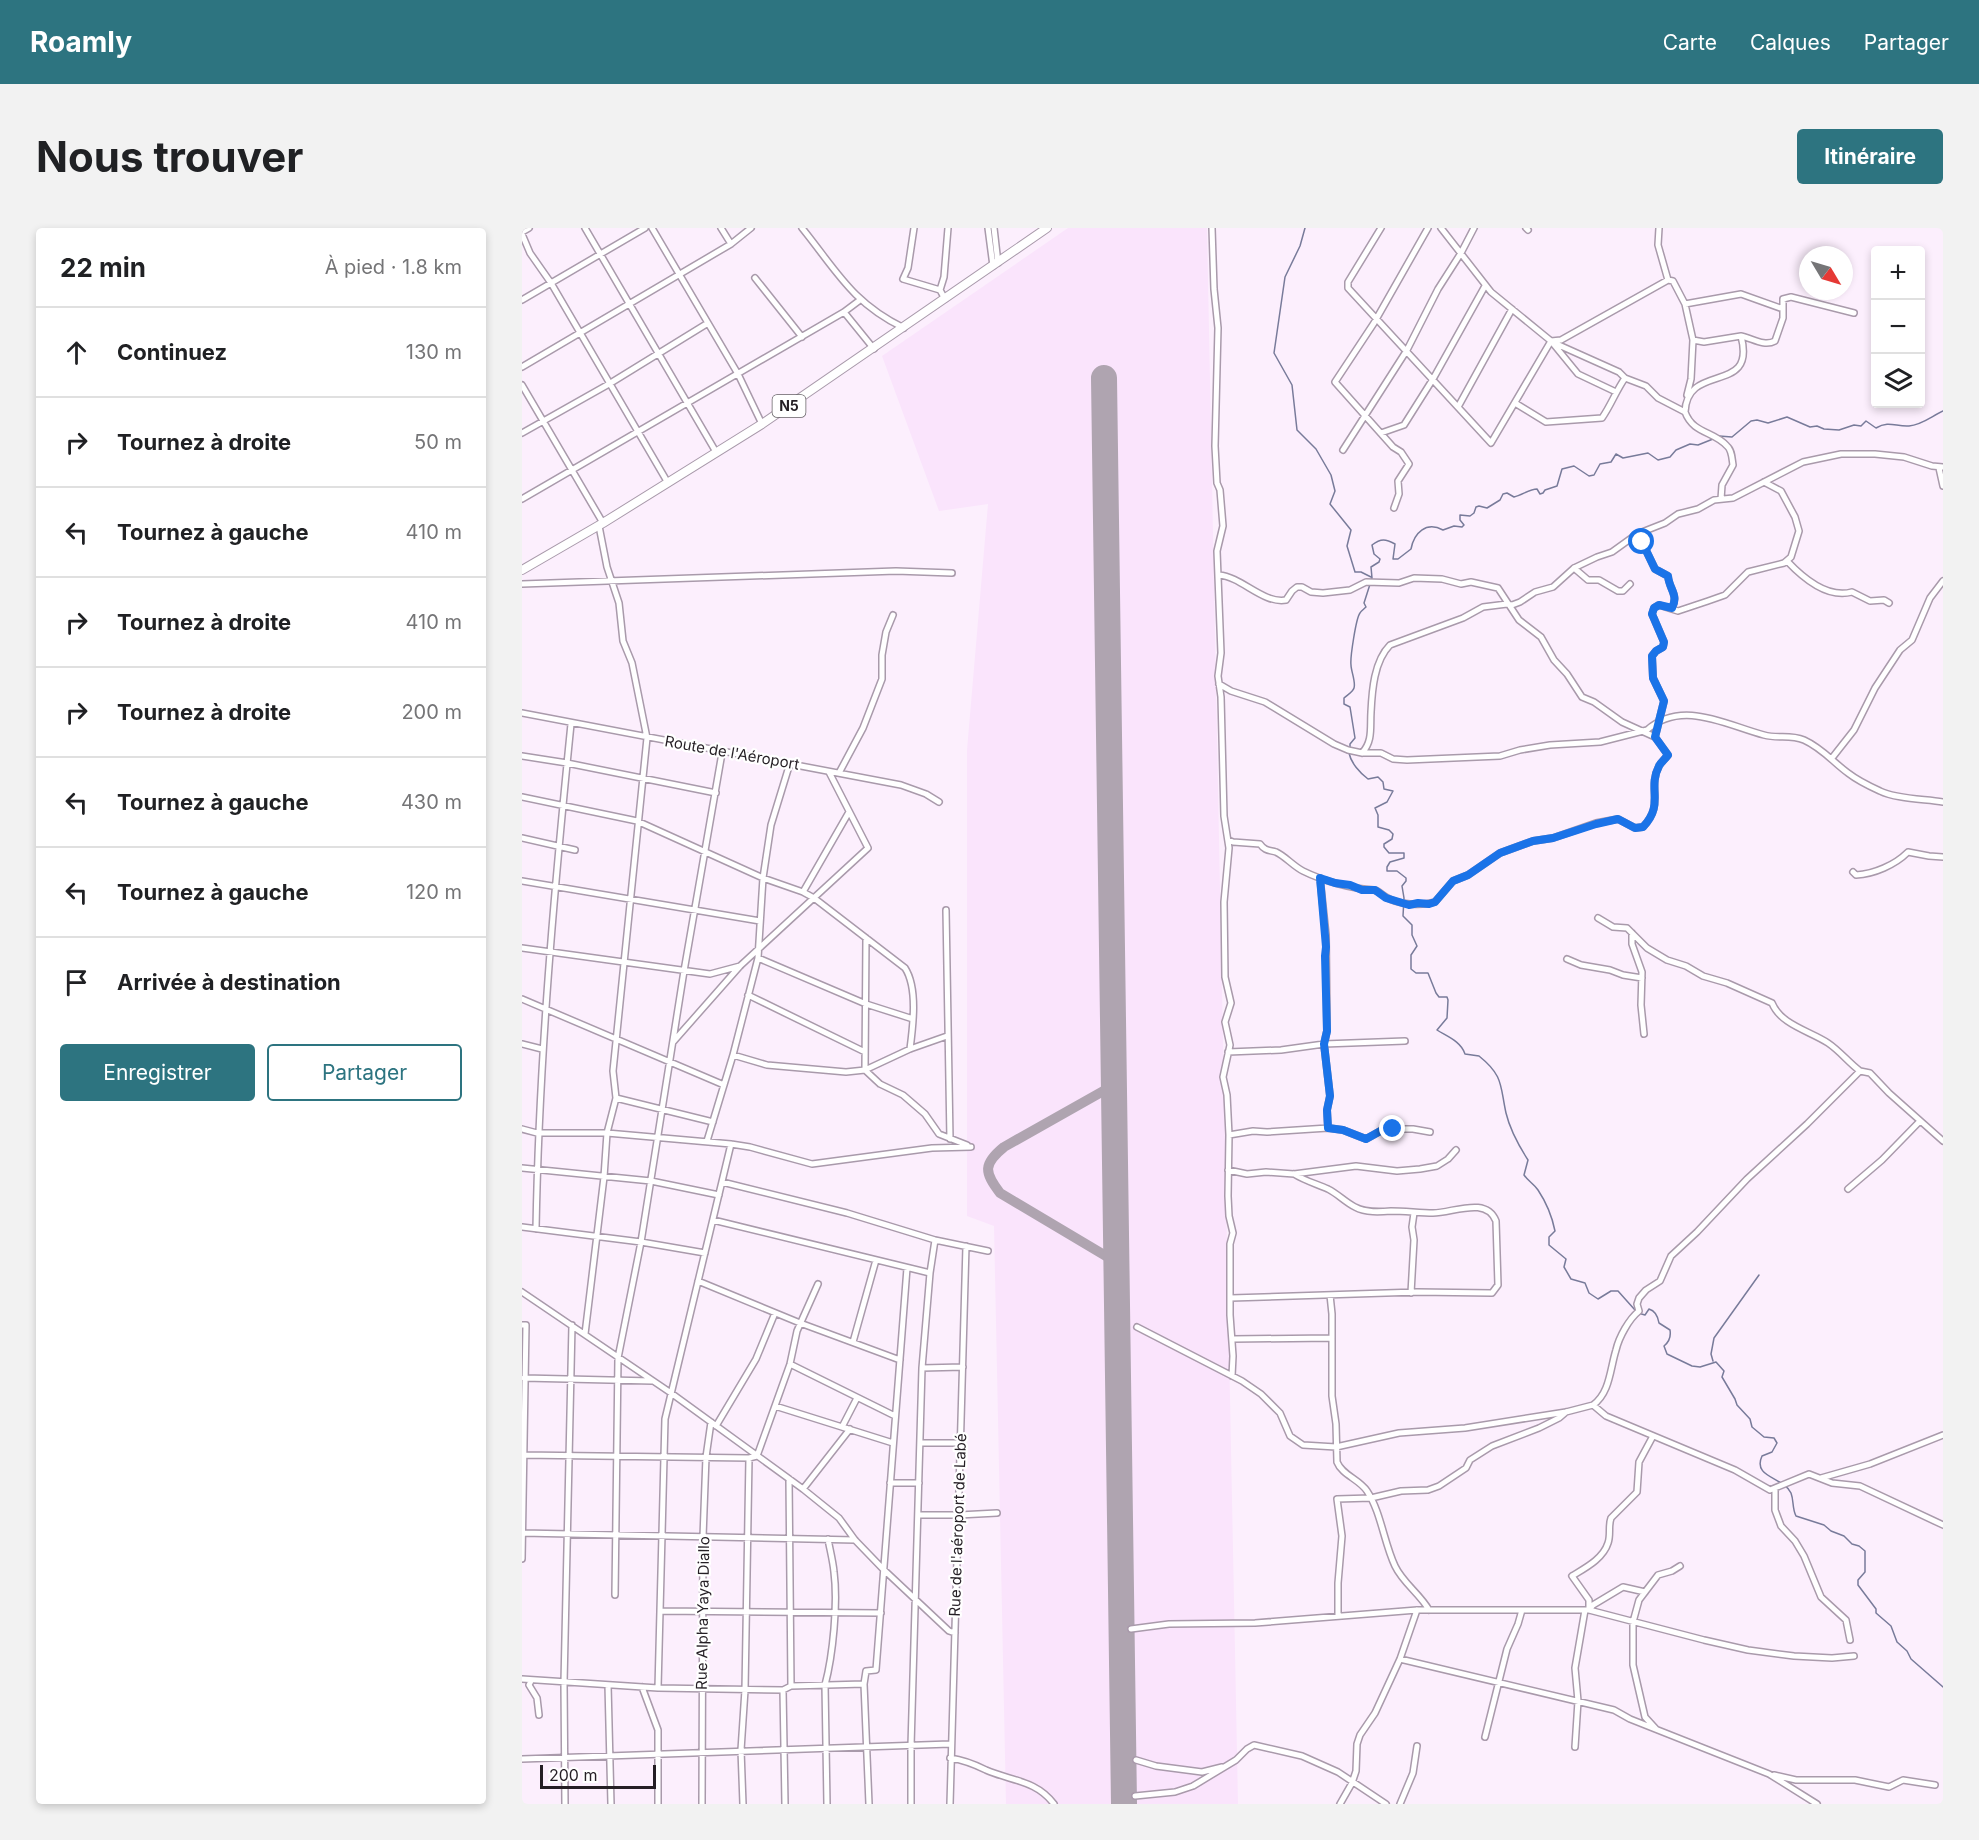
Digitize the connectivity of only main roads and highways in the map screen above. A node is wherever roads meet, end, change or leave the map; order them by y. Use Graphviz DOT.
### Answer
graph roads {
  1 [pos="1047,228"];
  2 [pos="522,570"];
  1 -- 2 [label="highway, N5"];
}
